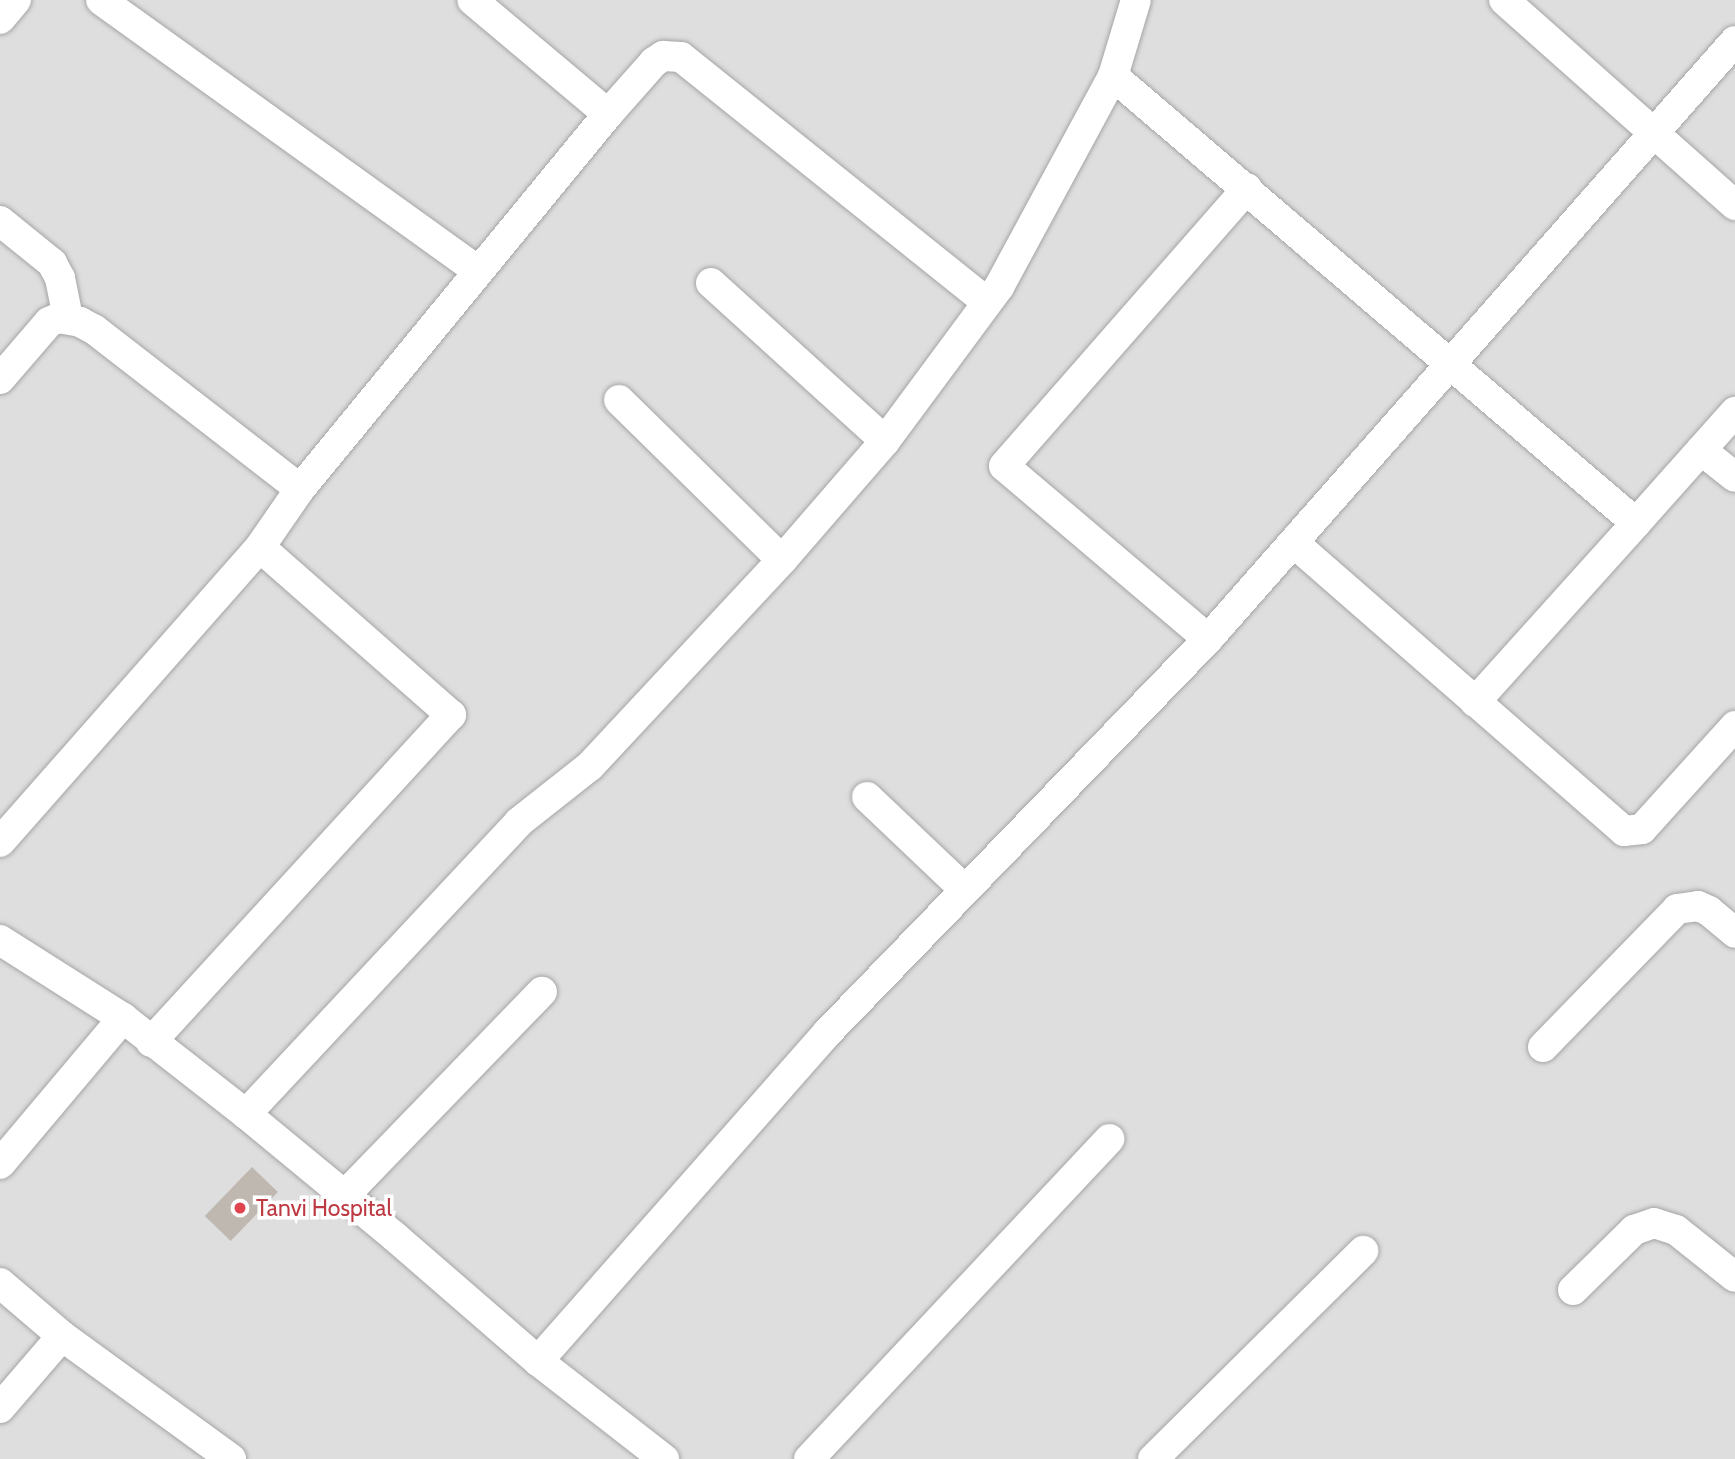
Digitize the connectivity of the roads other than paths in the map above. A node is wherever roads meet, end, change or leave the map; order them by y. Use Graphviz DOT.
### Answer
graph roads {
  1 [pos="16,0"];
  2 [pos="101,0"];
  3 [pos="472,0"];
  4 [pos="1136,0"];
  5 [pos="1504,0"];
  6 [pos="0,19"];
  7 [pos="1735,41"];
  8 [pos="1113,76"];
  9 [pos="608,114"];
  10 [pos="1653,134"];
  11 [pos="1247,188"];
  12 [pos="1735,205"];
  13 [pos="0,221"];
  14 [pos="478,271"];
  15 [pos="710,284"];
  16 [pos="986,302"];
  17 [pos="68,318"];
  18 [pos="1451,366"];
  19 [pos="0,379"];
  20 [pos="619,400"];
  21 [pos="1735,412"];
  22 [pos="886,441"];
  23 [pos="1701,450"];
  24 [pos="1735,477"];
  25 [pos="300,489"];
  26 [pos="1636,523"];
  27 [pos="1294,543"];
  28 [pos="260,547"];
  29 [pos="782,560"];
  30 [pos="1208,639"];
  31 [pos="1475,702"];
  32 [pos="1735,726"];
  33 [pos="867,797"];
  34 [pos="0,842"];
  35 [pos="965,890"];
  36 [pos="1735,933"];
  37 [pos="0,940"];
  38 [pos="542,992"];
  39 [pos="123,1018"];
  40 [pos="151,1042"];
  41 [pos="1543,1047"];
  42 [pos="246,1114"];
  43 [pos="1109,1139"];
  44 [pos="0,1164"];
  45 [pos="345,1195"];
  46 [pos="1363,1251"];
  47 [pos="1735,1277"];
  48 [pos="0,1283"];
  49 [pos="1573,1290"];
  50 [pos="62,1336"];
  51 [pos="538,1361"];
  52 [pos="0,1408"];
  53 [pos="213,1454"];
  54 [pos="664,1459"];
  55 [pos="810,1459"];
  56 [pos="1153,1459"];
  1 -- 6 [label="street"];
  2 -- 14 [label="street"];
  3 -- 9 [label="street"];
  4 -- 8 [label="street"];
  5 -- 10 [label="street"];
  7 -- 10 [label="street"];
  8 -- 11 [label="street"];
  8 -- 16 [label="street"];
  9 -- 14 [label="street"];
  9 -- 16 [label="street"];
  10 -- 12 [label="street"];
  10 -- 18 [label="street"];
  11 -- 18 [label="street"];
  11 -- 30 [label="street"];
  13 -- 17 [label="street"];
  14 -- 25 [label="street"];
  15 -- 22 [label="street"];
  16 -- 22 [label="street"];
  17 -- 19 [label="street"];
  17 -- 25 [label="street"];
  18 -- 26 [label="street"];
  18 -- 27 [label="street"];
  20 -- 29 [label="street"];
  21 -- 23 [label="street"];
  22 -- 29 [label="street"];
  23 -- 24 [label="street"];
  23 -- 26 [label="street"];
  25 -- 28 [label="street"];
  26 -- 31 [label="street"];
  27 -- 30 [label="street"];
  27 -- 31 [label="street"];
  28 -- 34 [label="street"];
  28 -- 40 [label="street"];
  29 -- 42 [label="street"];
  30 -- 35 [label="street"];
  31 -- 32 [label="street"];
  33 -- 35 [label="street"];
  35 -- 51 [label="street"];
  36 -- 41 [label="street"];
  37 -- 39 [label="street"];
  38 -- 45 [label="street"];
  39 -- 40 [label="street"];
  39 -- 44 [label="street"];
  40 -- 42 [label="street"];
  42 -- 45 [label="street"];
  43 -- 55 [label="street"];
  45 -- 51 [label="street"];
  46 -- 56 [label="street"];
  47 -- 49 [label="street"];
  48 -- 50 [label="street"];
  50 -- 52 [label="street"];
  50 -- 53 [label="street"];
  51 -- 54 [label="street"];
}
